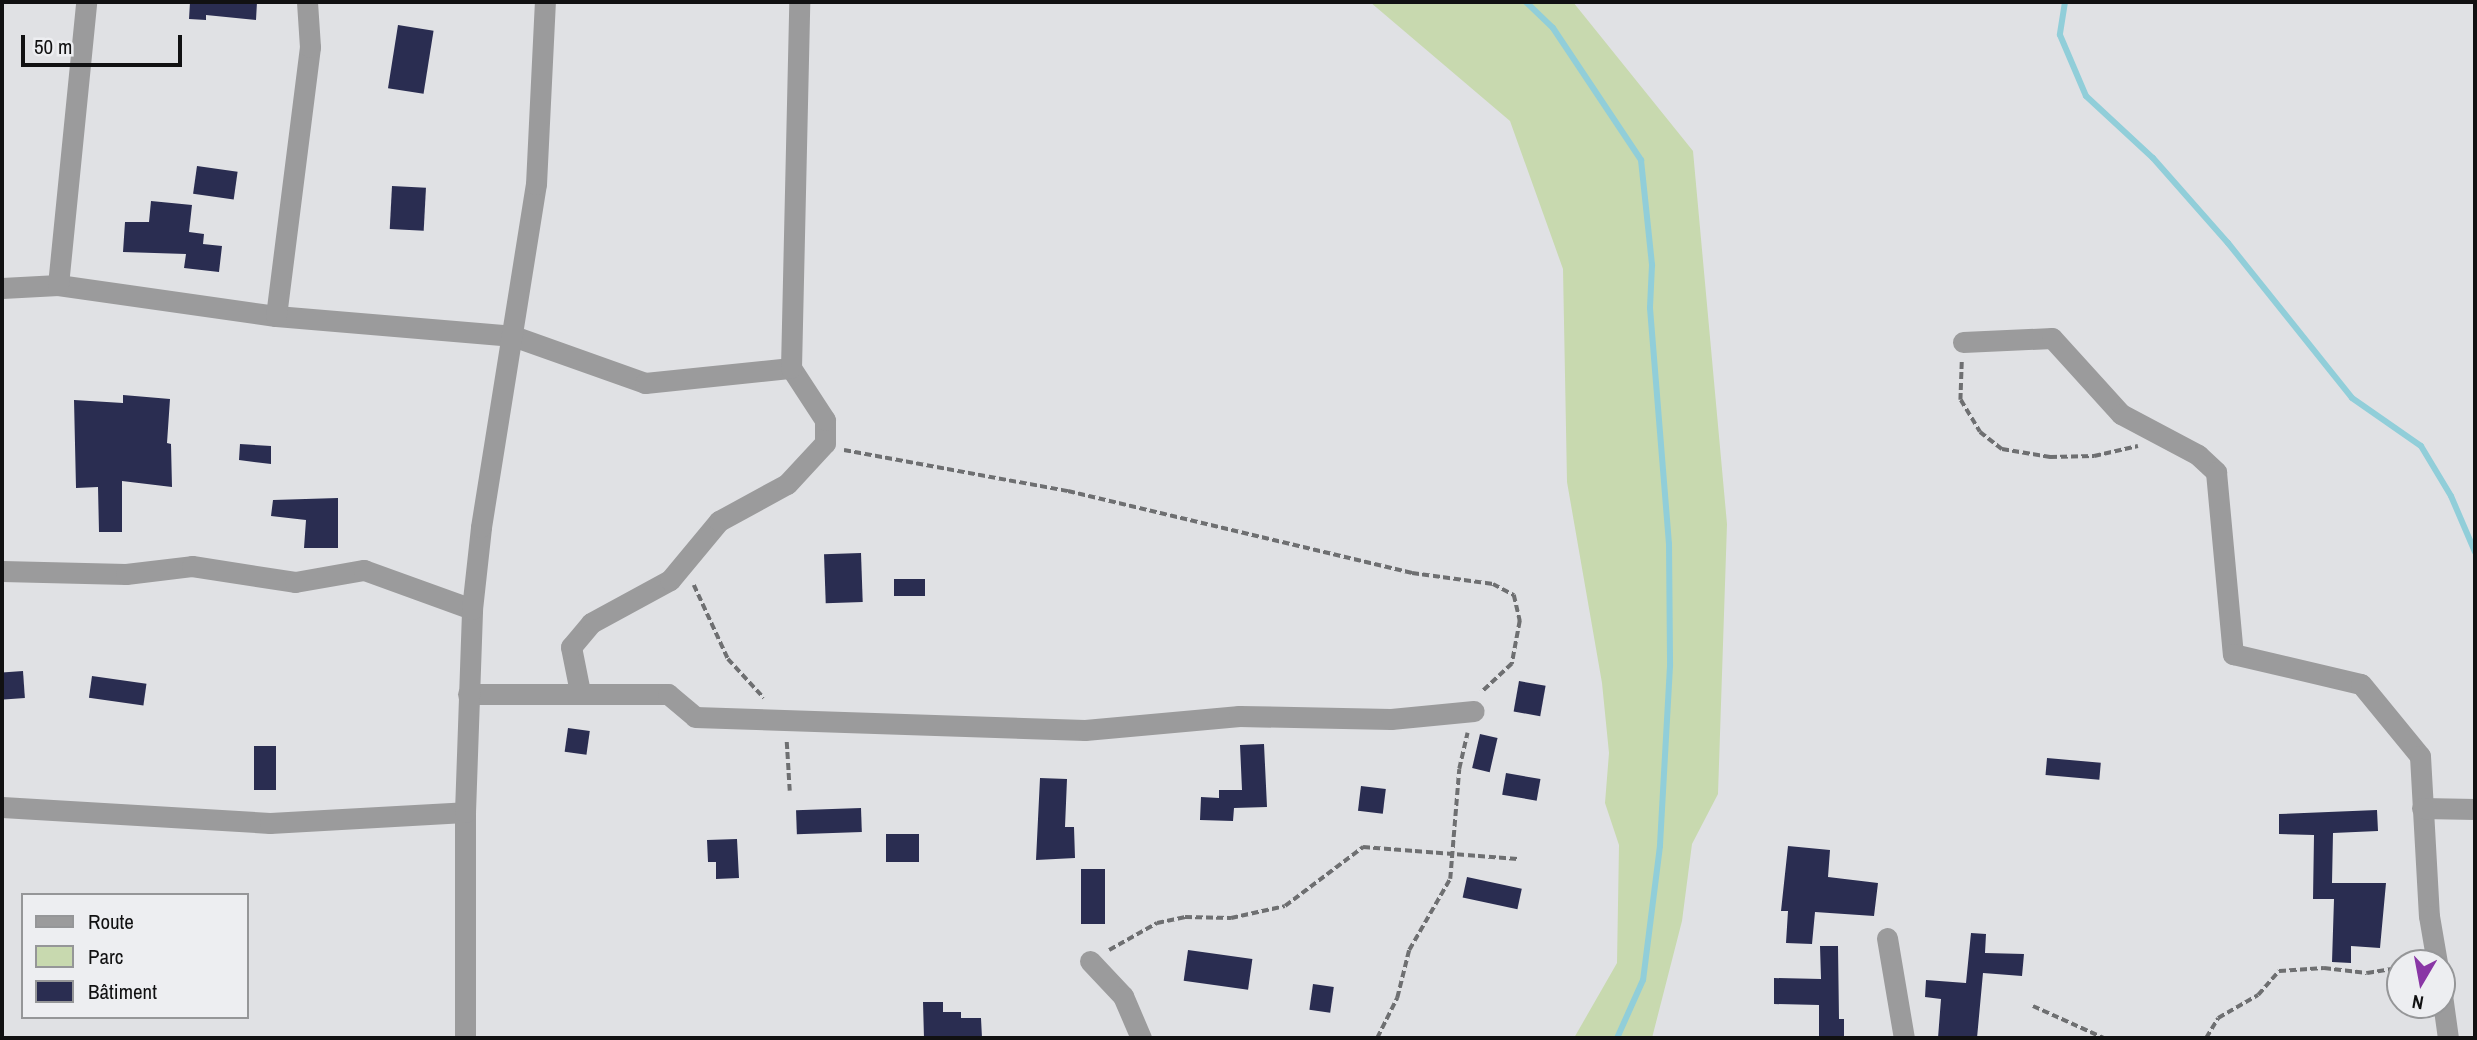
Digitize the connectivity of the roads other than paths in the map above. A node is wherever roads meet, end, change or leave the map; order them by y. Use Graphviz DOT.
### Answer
graph roads {
  1 [pos="86,2"];
  2 [pos="307,2"];
  3 [pos="545,2"];
  4 [pos="799,2"];
  5 [pos="58,285"];
  6 [pos="2,288"];
  7 [pos="276,316"];
  8 [pos="513,336"];
  9 [pos="1962,342"];
  10 [pos="791,368"];
  11 [pos="2,571"];
  12 [pos="472,609"];
  13 [pos="580,692"];
  14 [pos="468,694"];
  15 [pos="1474,711"];
  16 [pos="2,807"];
  17 [pos="2422,808"];
  18 [pos="2475,809"];
  19 [pos="465,812"];
  20 [pos="1887,938"];
  21 [pos="2436,949"];
  22 [pos="1090,961"];
  23 [pos="2445,1019"];
  24 [pos="465,1038"];
  25 [pos="1141,1038"];
  26 [pos="1904,1038"];
  27 [pos="2448,1038"];
  1 -- 5 [label="street"];
  2 -- 7 [label="street"];
  3 -- 8 [label="street"];
  4 -- 10 [label="street"];
  5 -- 6 [label="street"];
  5 -- 7 [label="street"];
  7 -- 8 [label="street"];
  8 -- 10 [label="street"];
  8 -- 12 [label="street"];
  9 -- 17 [label="street"];
  10 -- 13 [label="street"];
  11 -- 12 [label="street"];
  12 -- 14 [label="street"];
  13 -- 14 [label="street"];
  13 -- 15 [label="street"];
  14 -- 19 [label="street"];
  16 -- 19 [label="street"];
  17 -- 18 [label="street"];
  17 -- 21 [label="street"];
  19 -- 24 [label="street"];
  20 -- 26 [label="street"];
  22 -- 25 [label="street"];
  23 -- 27 [label="street"];
}
